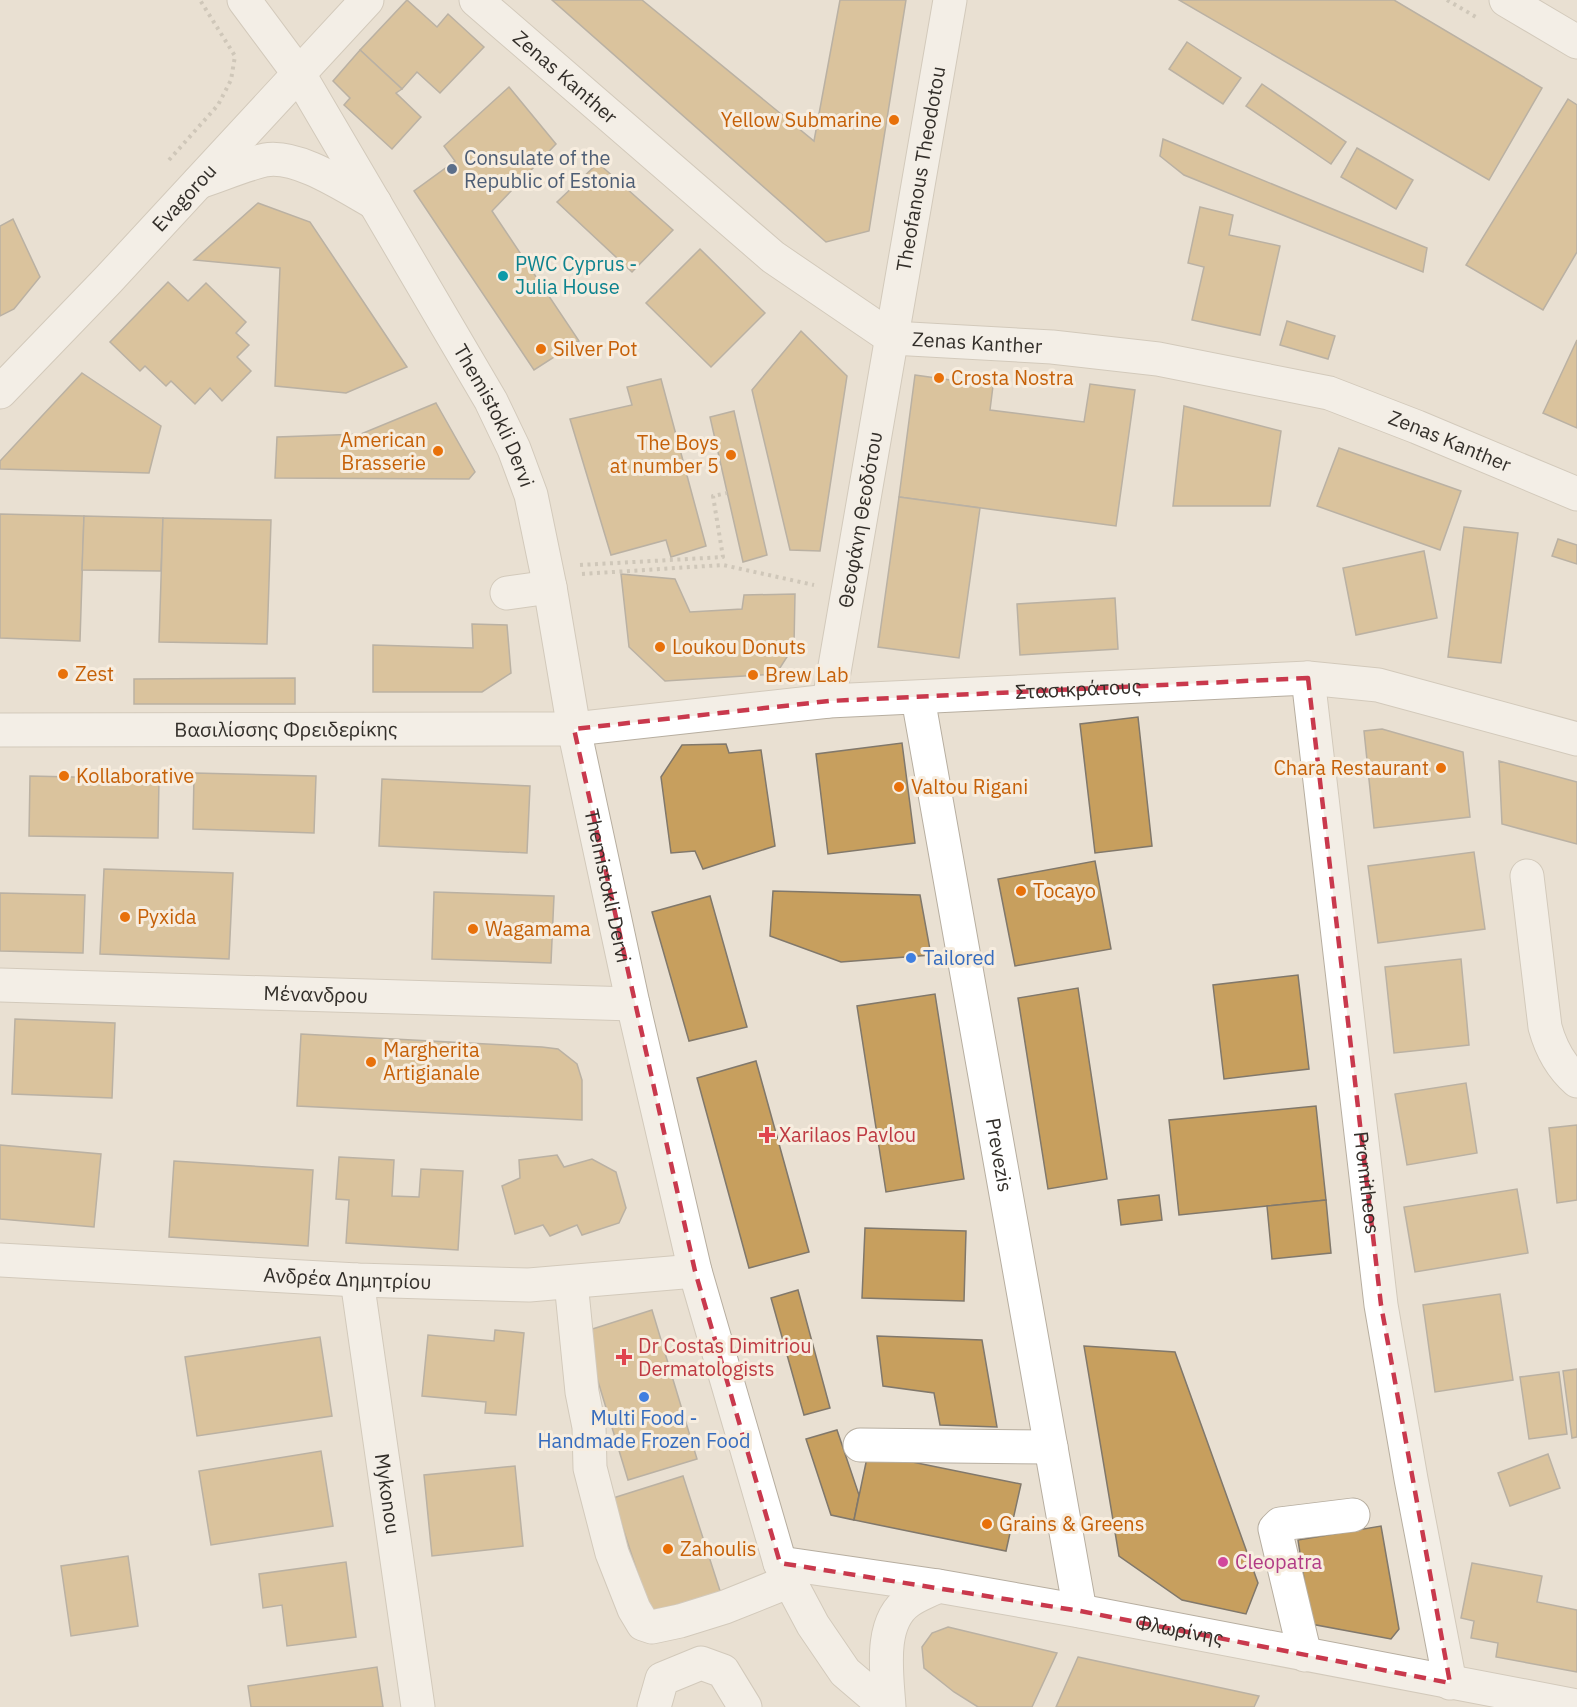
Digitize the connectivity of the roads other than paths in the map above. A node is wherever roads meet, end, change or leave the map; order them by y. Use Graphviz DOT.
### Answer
graph roads {
  1 [pos="244,0"];
  2 [pos="367,0"];
  3 [pos="476,0"];
  4 [pos="950,0"];
  5 [pos="1506,0"];
  6 [pos="1577,42"];
  7 [pos="299,74"];
  8 [pos="199,182"];
  9 [pos="375,203"];
  10 [pos="892,338"];
  11 [pos="0,392"];
  12 [pos="1577,494"];
  13 [pos="557,573"];
  14 [pos="507,593"];
  15 [pos="1308,678"];
  16 [pos="918,698"];
  17 [pos="829,701"];
  18 [pos="574,729"];
  19 [pos="0,730"];
  20 [pos="1577,739"];
  21 [pos="1527,876"];
  22 [pos="0,984"];
  23 [pos="633,1004"];
  24 [pos="1577,1081"];
  25 [pos="0,1260"];
  26 [pos="695,1271"];
  27 [pos="357,1280"];
  28 [pos="571,1282"];
  29 [pos="860,1445"];
  30 [pos="1051,1447"];
  31 [pos="1353,1515"];
  32 [pos="785,1572"];
  33 [pos="938,1586"];
  34 [pos="1080,1611"];
  35 [pos="1305,1655"];
  36 [pos="1450,1683"];
  37 [pos="1577,1706"];
  38 [pos="418,1707"];
  39 [pos="654,1707"];
  40 [pos="745,1707"];
  41 [pos="888,1707"];
  1 -- 7 [label="street, Themistokli Dervi"];
  2 -- 7 [label="street, Evagorou"];
  3 -- 10 [label="street, Zenas Kanther"];
  4 -- 10 [label="street, Theofanous Theodotou"];
  5 -- 6 [label="street"];
  7 -- 8 [label="street, Evagorou"];
  7 -- 9 [label="street, Themistokli Dervi"];
  8 -- 9 [label="street"];
  8 -- 11 [label="street, Evagorou"];
  9 -- 13 [label="street, Themistokli Dervi"];
  10 -- 12 [label="street, Zenas Kanther"];
  10 -- 17 [label="street, Θεοφάνη Θεοδότου"];
  13 -- 14 [label="street"];
  13 -- 18 [label="street, Themistokli Dervi"];
  15 -- 16 [label="street, Στασικράτους"];
  15 -- 20 [label="street, Στασικράτους"];
  15 -- 36 [label="street, Promitheos"];
  16 -- 17 [label="street, Στασικράτους"];
  16 -- 30 [label="street, Prevezis"];
  17 -- 18 [label="street, Στασικράτους"];
  18 -- 19 [label="street, Βασιλίσσης Φρειδερίκης"];
  18 -- 23 [label="street, Themistokli Dervi"];
  21 -- 24 [label="street"];
  22 -- 23 [label="street, Μένανδρου"];
  23 -- 26 [label="street, Themistokli Dervi"];
  25 -- 27 [label="street, Ανδρέα Δημητρίου"];
  26 -- 28 [label="street, Ανδρέα Δημητρίου"];
  26 -- 32 [label="street, Themistokli Dervi"];
  27 -- 28 [label="street, Ανδρέα Δημητρίου"];
  27 -- 38 [label="street, Mykonou"];
  28 -- 32 [label="street"];
  29 -- 30 [label="street"];
  30 -- 34 [label="street, Prevezis"];
  31 -- 35 [label="street"];
  32 -- 33 [label="street, Φλωρίνης"];
  32 -- 41 [label="street, Themistokli Dervi"];
  33 -- 34 [label="street, Φλωρίνης"];
  33 -- 41 [label="street"];
  34 -- 35 [label="street, Φλωρίνης"];
  35 -- 36 [label="street, Φλωρίνης"];
  36 -- 37 [label="street, Φλωρίνης"];
  39 -- 40 [label="street"];
}
